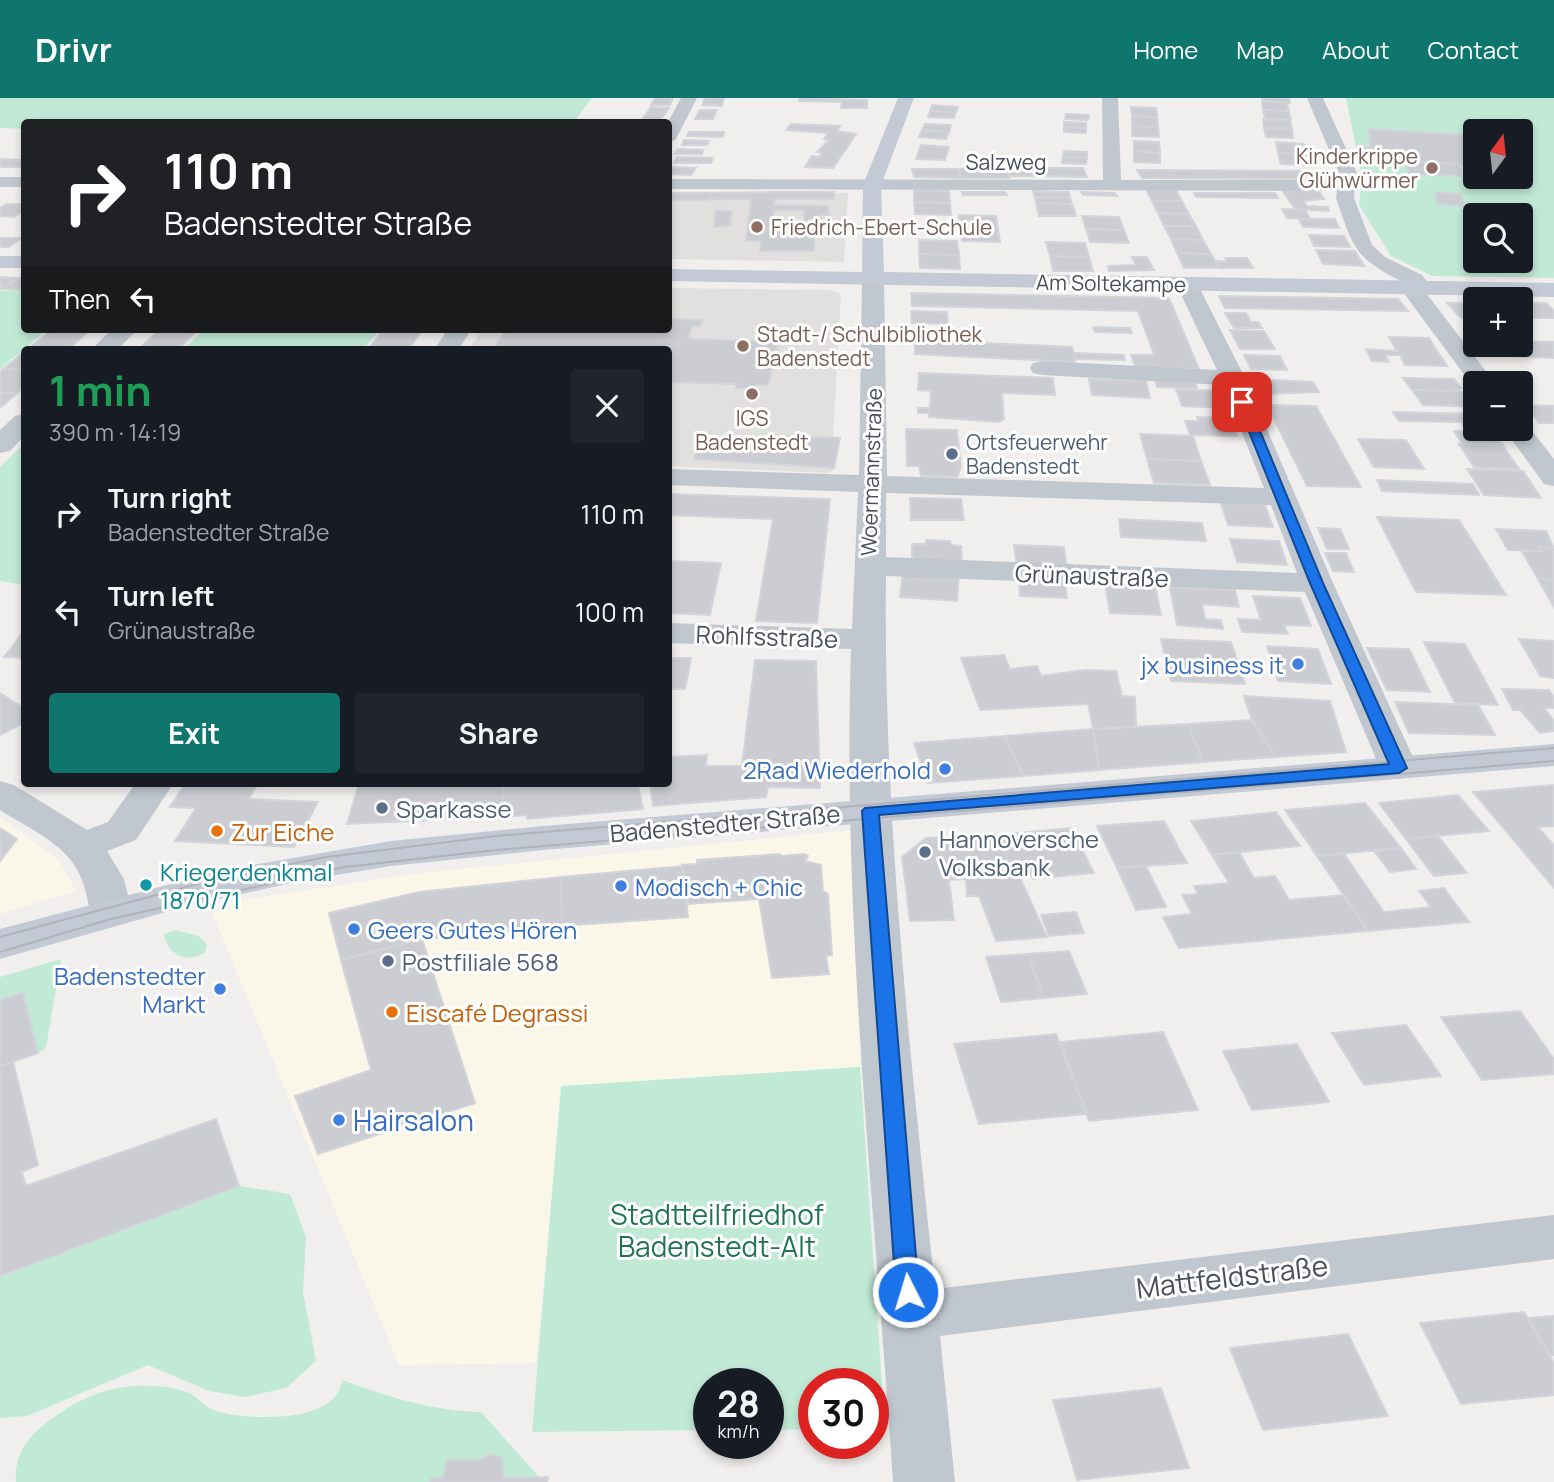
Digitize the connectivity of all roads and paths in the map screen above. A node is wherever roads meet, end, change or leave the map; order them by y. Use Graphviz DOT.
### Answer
graph roads {
  1 [pos="689,98"];
  2 [pos="906,98"];
  3 [pos="1110,98"];
  4 [pos="1315,98"];
  5 [pos="672,131"];
  6 [pos="14,182"];
  7 [pos="672,184"];
  8 [pos="872,185"];
  9 [pos="1112,186"];
  10 [pos="1344,186"];
  11 [pos="0,192"];
  12 [pos="0,262"];
  13 [pos="21,262"];
  14 [pos="672,275"];
  15 [pos="873,278"];
  16 [pos="1187,284"];
  17 [pos="1416,288"];
  18 [pos="1554,290"];
  19 [pos="122,333"];
  20 [pos="107,346"];
  21 [pos="1042,368"];
  22 [pos="1475,371"];
  23 [pos="1233,378"];
  24 [pos="1526,441"];
  25 [pos="672,477"];
  26 [pos="1554,478"];
  27 [pos="870,483"];
  28 [pos="1280,497"];
  29 [pos="868,566"];
  30 [pos="1317,583"];
  31 [pos="672,633"];
  32 [pos="866,639"];
  33 [pos="1554,755"];
  34 [pos="1399,768"];
  35 [pos="151,787"];
  36 [pos="0,793"];
  37 [pos="870,811"];
  38 [pos="84,846"];
  39 [pos="111,912"];
  40 [pos="0,944"];
  41 [pos="1554,1237"];
  42 [pos="910,1316"];
  43 [pos="924,1482"];
  1 -- 5 [label="street"];
  2 -- 8 [label="street, Woermannstraße"];
  3 -- 9 [label="street"];
  4 -- 10 [label="street"];
  6 -- 11 [label="street"];
  7 -- 8 [label="street, Salzweg"];
  8 -- 9 [label="street, Salzweg"];
  8 -- 15 [label="street, Woermannstraße"];
  9 -- 10 [label="street, Salzweg"];
  10 -- 17 [label="street"];
  12 -- 13 [label="street"];
  14 -- 15 [label="street, Am Soltekampe"];
  15 -- 16 [label="street, Am Soltekampe"];
  15 -- 27 [label="street, Woermannstraße"];
  16 -- 17 [label="street, Am Soltekampe"];
  16 -- 23 [label="street"];
  17 -- 18 [label="street, Am Soltekampe"];
  17 -- 22 [label="street"];
  19 -- 20 [label="street"];
  21 -- 23 [label="street"];
  23 -- 28 [label="street"];
  24 -- 26 [label="street"];
  25 -- 27 [label="street"];
  27 -- 28 [label="street"];
  27 -- 29 [label="street, Woermannstraße"];
  28 -- 30 [label="street"];
  29 -- 30 [label="street, Grünaustraße"];
  29 -- 32 [label="street, Woermannstraße"];
  30 -- 34 [label="street"];
  31 -- 32 [label="street, Rohlfsstraße"];
  32 -- 37 [label="street, Woermannstraße"];
  33 -- 34 [label="street, Badenstedter Straße"];
  34 -- 37 [label="street, Badenstedter Straße"];
  35 -- 38 [label="street"];
  36 -- 38 [label="street"];
  37 -- 39 [label="street, Badenstedter Straße"];
  37 -- 42 [label="street, Woermannstraße"];
  38 -- 39 [label="street"];
  39 -- 40 [label="street, Badenstedter Straße"];
  41 -- 42 [label="street, Mattfeldstraße"];
  42 -- 43 [label="street, Woermannstraße"];
}
